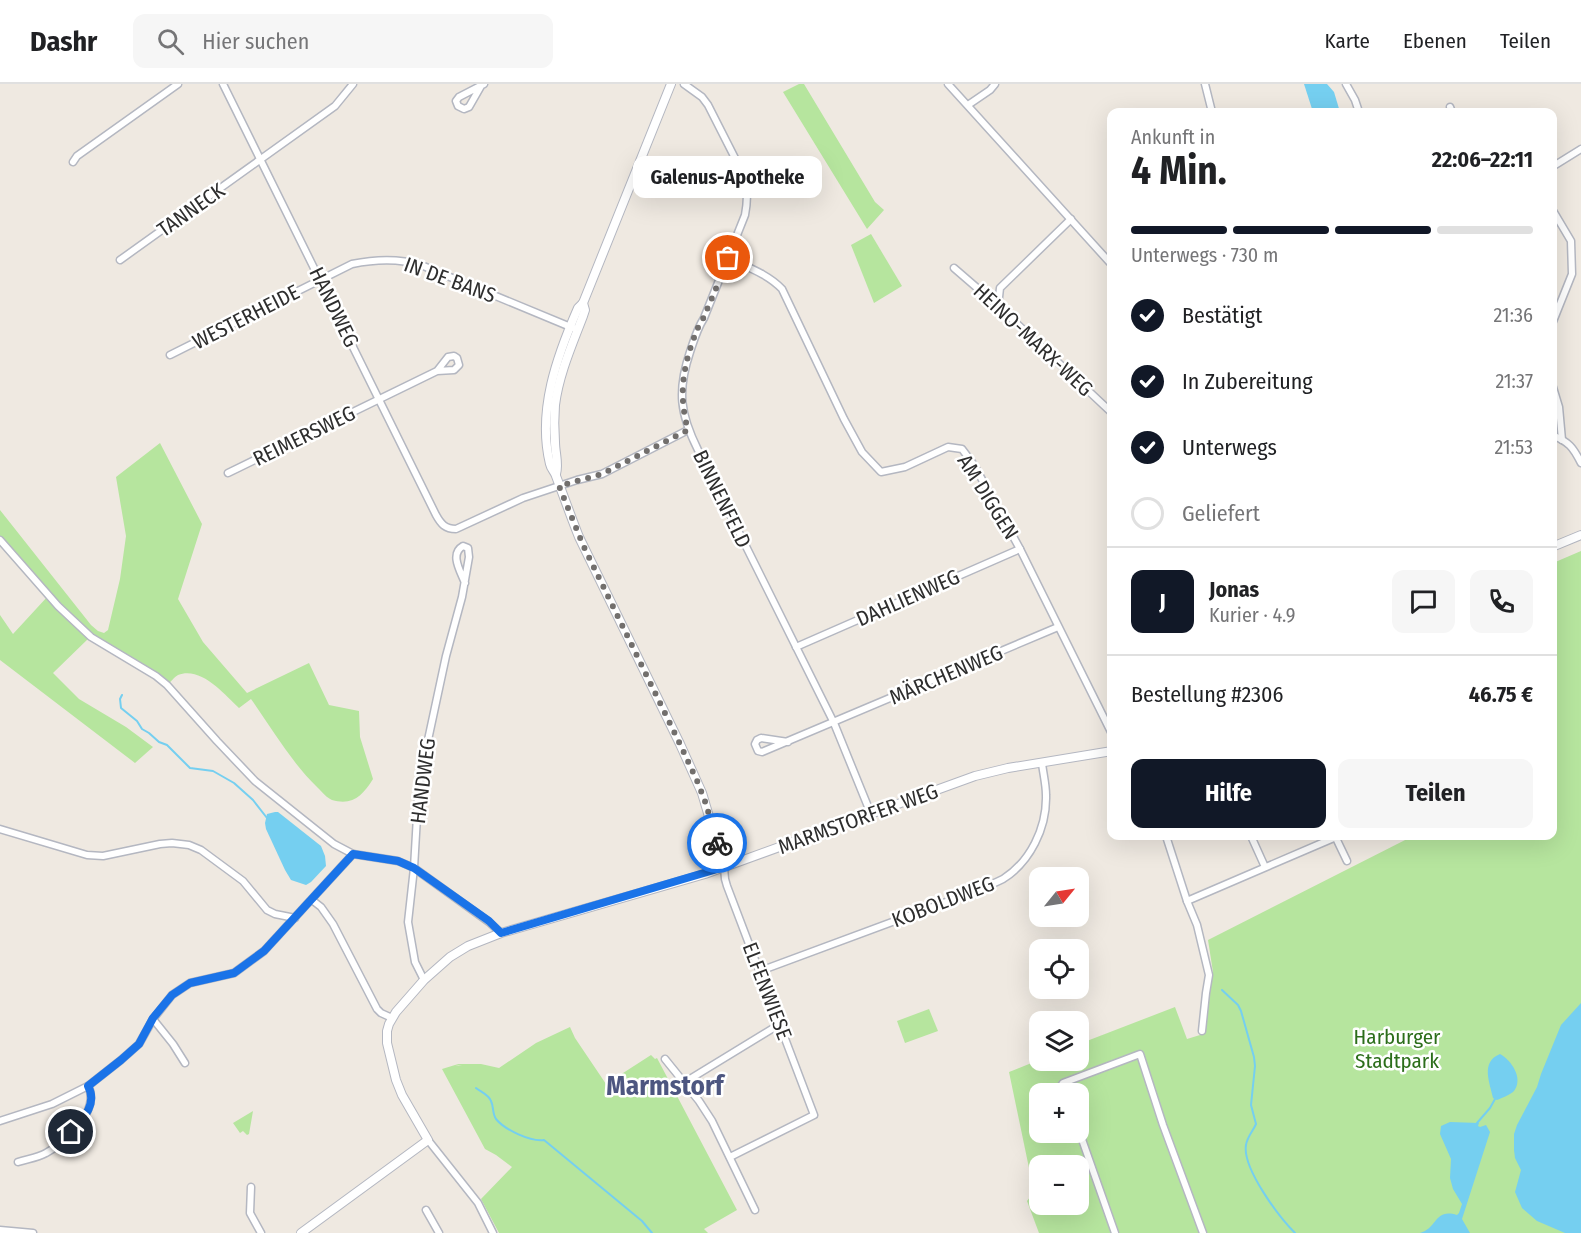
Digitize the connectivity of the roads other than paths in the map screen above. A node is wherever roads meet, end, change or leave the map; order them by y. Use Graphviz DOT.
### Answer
graph roads {
  1 [pos="178,84"];
  2 [pos="223,84"];
  3 [pos="353,84"];
  4 [pos="671,84"];
  5 [pos="684,84"];
  6 [pos="948,84"];
  7 [pos="995,84"];
  8 [pos="1204,84"];
  9 [pos="1346,84"];
  10 [pos="968,105"];
  11 [pos="1211,108"];
  12 [pos="1358,108"];
  13 [pos="1581,149"];
  14 [pos="262,160"];
  15 [pos="73,162"];
  16 [pos="1557,164"];
  17 [pos="1557,217"];
  18 [pos="1071,219"];
  19 [pos="728,258"];
  20 [pos="1107,259"];
  21 [pos="120,260"];
  22 [pos="954,268"];
  23 [pos="321,280"];
  24 [pos="998,306"];
  25 [pos="1557,312"];
  26 [pos="574,329"];
  27 [pos="170,355"];
  28 [pos="436,371"];
  29 [pos="380,399"];
  30 [pos="1557,400"];
  31 [pos="1107,408"];
  32 [pos="688,430"];
  33 [pos="1557,438"];
  34 [pos="1562,440"];
  35 [pos="1581,463"];
  36 [pos="228,473"];
  37 [pos="559,486"];
  38 [pos="1581,535"];
  39 [pos="0,540"];
  40 [pos="1557,545"];
  41 [pos="1020,549"];
  42 [pos="465,583"];
  43 [pos="1058,627"];
  44 [pos="796,646"];
  45 [pos="834,723"];
  46 [pos="1107,724"];
  47 [pos="788,741"];
  48 [pos="1107,752"];
  49 [pos="1042,763"];
  50 [pos="871,814"];
  51 [pos="0,829"];
  52 [pos="1167,840"];
  53 [pos="1253,840"];
  54 [pos="1326,840"];
  55 [pos="1337,840"];
  56 [pos="353,854"];
  57 [pos="1347,861"];
  58 [pos="724,867"];
  59 [pos="1265,867"];
  60 [pos="414,868"];
  61 [pos="312,900"];
  62 [pos="1187,901"];
  63 [pos="295,918"];
  64 [pos="501,933"];
  65 [pos="760,971"];
  66 [pos="424,980"];
  67 [pos="153,1018"];
  68 [pos="392,1018"];
  69 [pos="780,1024"];
  70 [pos="1202,1031"];
  71 [pos="664,1059"];
  72 [pos="185,1063"];
  73 [pos="685,1082"];
  74 [pos="1063,1083"];
  75 [pos="88,1086"];
  76 [pos="0,1121"];
  77 [pos="428,1140"];
  78 [pos="1083,1143"];
  79 [pos="730,1157"];
  80 [pos="18,1162"];
  81 [pos="252,1187"];
  82 [pos="426,1210"];
  83 [pos="754,1210"];
  84 [pos="0,1230"];
  85 [pos="33,1233"];
  86 [pos="261,1233"];
  87 [pos="301,1233"];
  88 [pos="439,1233"];
  89 [pos="493,1233"];
  90 [pos="1115,1233"];
  91 [pos="1203,1233"];
  1 -- 15 [label="street"];
  2 -- 14 [label="street, HANDWEG"];
  3 -- 14 [label="street, TANNECK"];
  4 -- 26 [label="street"];
  5 -- 19 [label="street, BINNENFELD"];
  6 -- 10 [label="street"];
  7 -- 10 [label="street"];
  8 -- 11 [label="street"];
  9 -- 12 [label="street"];
  10 -- 18 [label="street"];
  13 -- 16 [label="street"];
  14 -- 21 [label="street, TANNECK"];
  14 -- 23 [label="street, HANDWEG"];
  17 -- 25 [label="street"];
  18 -- 20 [label="street"];
  18 -- 24 [label="street"];
  19 -- 32 [label="street, BINNENFELD"];
  19 -- 41 [label="street, AM DIGGEN"];
  22 -- 24 [label="street, HEINO-MARX-WEG"];
  23 -- 26 [label="street, IN DE BANS"];
  23 -- 27 [label="street, WESTERHEIDE"];
  23 -- 29 [label="street, HANDWEG"];
  24 -- 31 [label="street, HEINO-MARX-WEG"];
  26 -- 37 [label="street"];
  28 -- 29 [label="street, REIMERSWEG"];
  29 -- 36 [label="street, REIMERSWEG"];
  29 -- 37 [label="street, HANDWEG"];
  30 -- 34 [label="street"];
  32 -- 37 [label="street"];
  32 -- 44 [label="street, BINNENFELD"];
  33 -- 34 [label="street"];
  34 -- 35 [label="street"];
  37 -- 58 [label="street"];
  38 -- 40 [label="street"];
  39 -- 56 [label="street"];
  41 -- 43 [label="street, AM DIGGEN"];
  41 -- 44 [label="street, DAHLIENWEG"];
  42 -- 42 [label="street, HANDWEG"];
  42 -- 60 [label="street, HANDWEG"];
  43 -- 45 [label="street, MÄRCHENWEG"];
  43 -- 46 [label="street, AM DIGGEN"];
  44 -- 45 [label="street, BINNENFELD"];
  45 -- 47 [label="street, MÄRCHENWEG"];
  45 -- 50 [label="street, BINNENFELD"];
  47 -- 47 [label="street, MÄRCHENWEG"];
  48 -- 49 [label="street, MARMSTORFER WEG"];
  49 -- 50 [label="street, MARMSTORFER WEG"];
  49 -- 65 [label="street, KOBOLDWEG"];
  50 -- 58 [label="street, MARMSTORFER WEG"];
  51 -- 63 [label="street"];
  52 -- 62 [label="street"];
  53 -- 59 [label="street"];
  54 -- 59 [label="street"];
  55 -- 57 [label="street"];
  56 -- 60 [label="street"];
  56 -- 61 [label="street"];
  58 -- 64 [label="street, MARMSTORFER WEG"];
  58 -- 65 [label="street, ELFENWIESE"];
  59 -- 62 [label="street"];
  60 -- 64 [label="street"];
  60 -- 66 [label="street, HANDWEG"];
  61 -- 63 [label="street"];
  61 -- 68 [label="street"];
  62 -- 70 [label="street"];
  63 -- 67 [label="street"];
  64 -- 66 [label="street, MARMSTORFER WEG"];
  65 -- 69 [label="street, ELFENWIESE"];
  66 -- 68 [label="street, MARMSTORFER WEG"];
  67 -- 72 [label="street"];
  67 -- 75 [label="street"];
  68 -- 77 [label="street"];
  69 -- 73 [label="street"];
  69 -- 79 [label="street, ELFENWIESE"];
  71 -- 73 [label="street"];
  73 -- 79 [label="street"];
  74 -- 91 [label="street"];
  75 -- 76 [label="street"];
  75 -- 80 [label="street"];
  77 -- 87 [label="street"];
  77 -- 89 [label="street"];
  78 -- 90 [label="street"];
  79 -- 83 [label="street"];
  81 -- 86 [label="street"];
  82 -- 88 [label="street"];
  84 -- 85 [label="street"];
}
